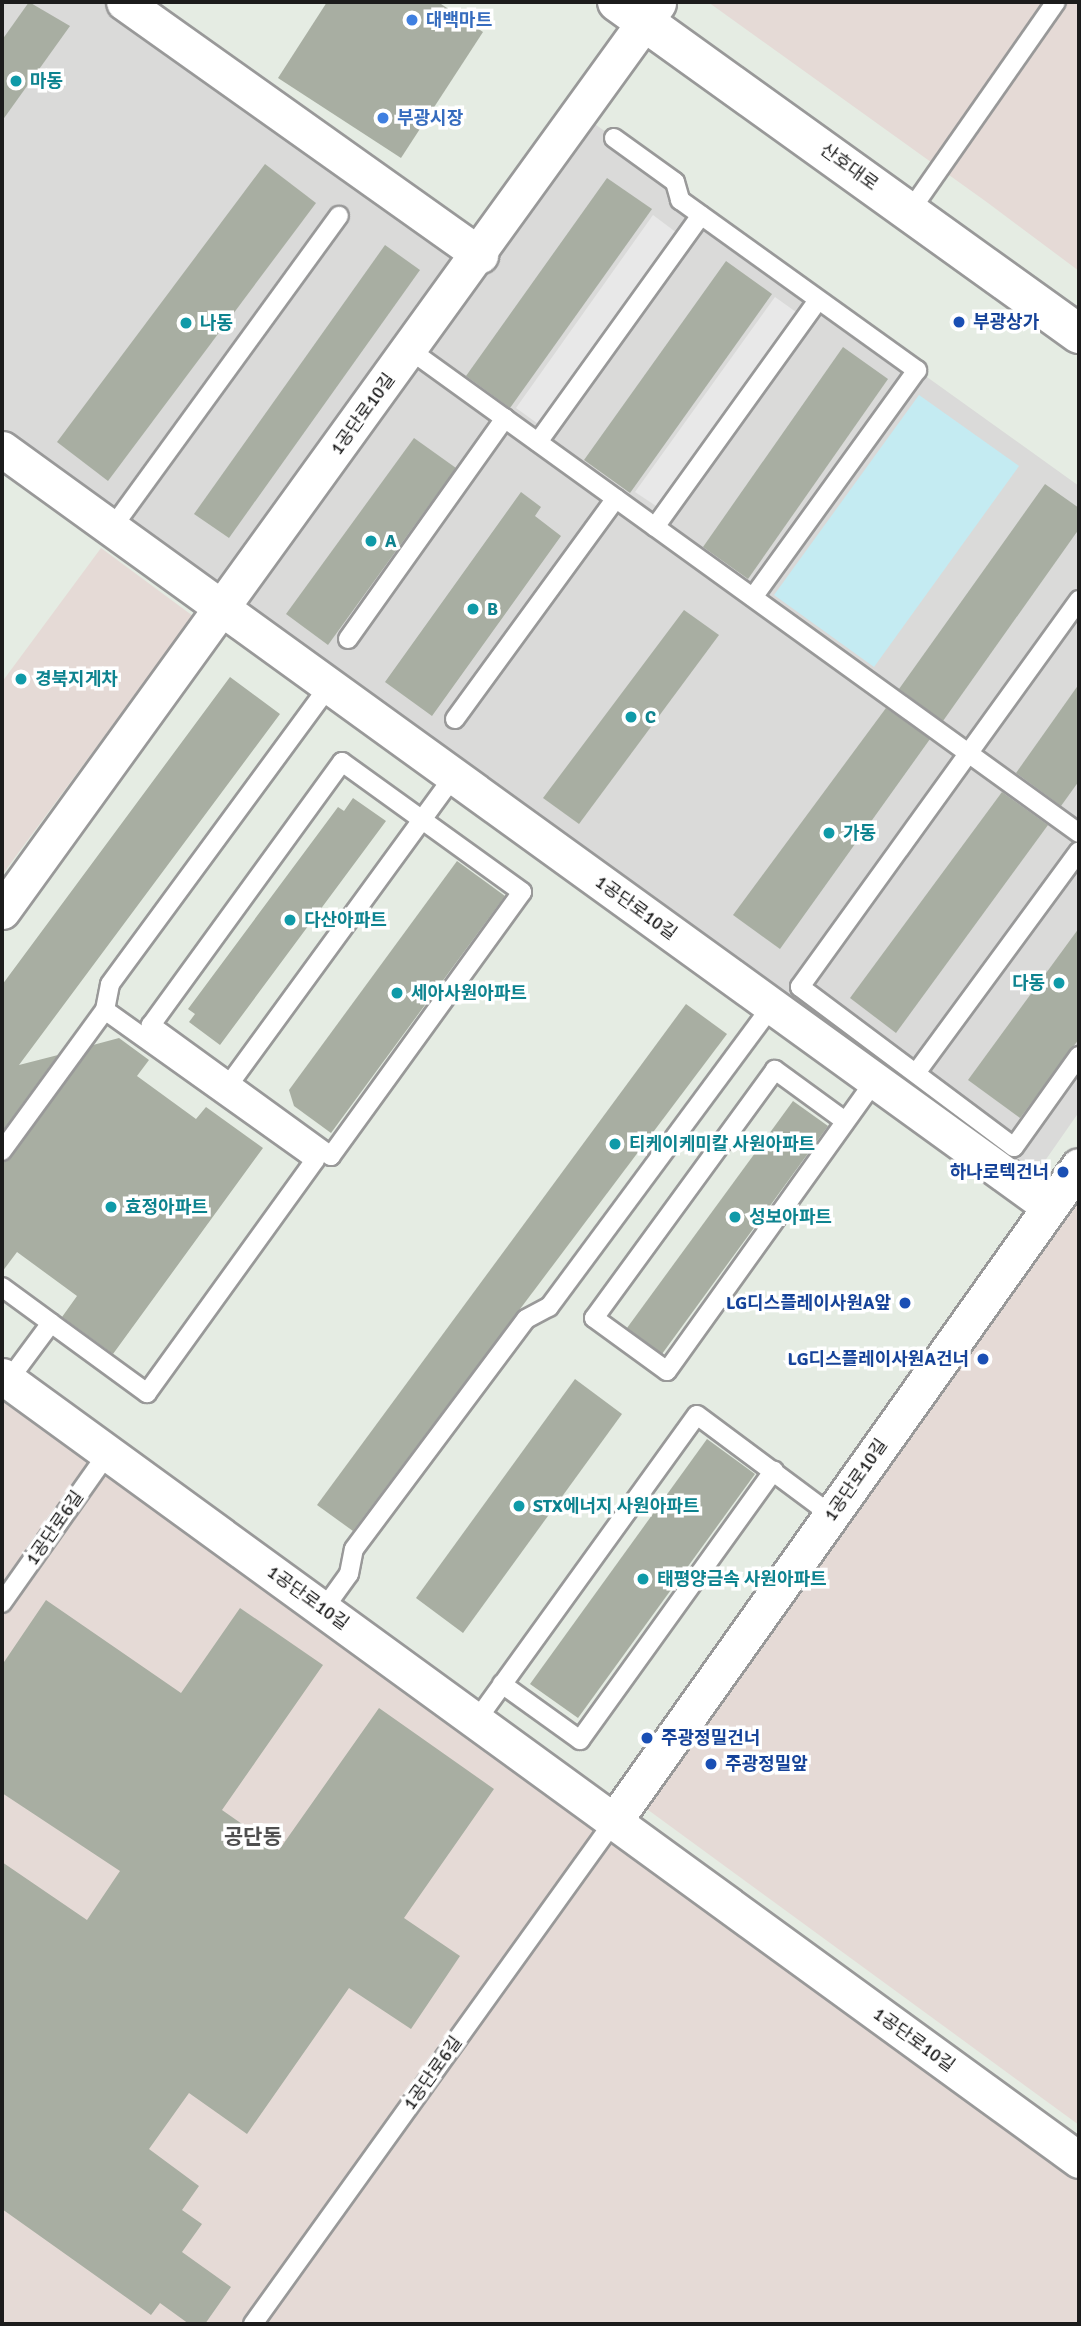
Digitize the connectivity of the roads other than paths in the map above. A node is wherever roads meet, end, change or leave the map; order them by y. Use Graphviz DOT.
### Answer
graph roads {
  1 [pos="124,2"];
  2 [pos="1056,2"];
  3 [pos="644,7"];
  4 [pos="614,138"];
  5 [pos="916,202"];
  6 [pos="701,215"];
  7 [pos="339,216"];
  8 [pos="480,255"];
  9 [pos="818,300"];
  10 [pos="1079,307"];
  11 [pos="1079,334"];
  12 [pos="410,350"];
  13 [pos="505,418"];
  14 [pos="538,442"];
  15 [pos="2,449"];
  16 [pos="616,498"];
  17 [pos="655,527"];
  18 [pos="112,528"];
  19 [pos="753,597"];
  20 [pos="1079,600"];
  21 [pos="223,609"];
  22 [pos="348,639"];
  23 [pos="330,686"];
  24 [pos="455,719"];
  25 [pos="968,754"];
  26 [pos="454,776"];
  27 [pos="422,820"];
  28 [pos="1079,833"];
  29 [pos="1079,852"];
  30 [pos="2,911"];
  31 [pos="772,1006"];
  32 [pos="105,1010"];
  33 [pos="1079,1056"];
  34 [pos="916,1073"];
  35 [pos="874,1081"];
  36 [pos="230,1083"];
  37 [pos="845,1121"];
  38 [pos="2,1150"];
  39 [pos="1079,1166"];
  40 [pos="1050,1207"];
  41 [pos="2,1287"];
  42 [pos="51,1323"];
  43 [pos="5,1378"];
  44 [pos="108,1453"];
  45 [pos="774,1470"];
  46 [pos="831,1515"];
  47 [pos="2,1603"];
  48 [pos="323,1610"];
  49 [pos="502,1684"];
  50 [pos="476,1721"];
  51 [pos="614,1821"];
  52 [pos="1079,2160"];
  53 [pos="253,2324"];
  1 -- 8 [label="street"];
  2 -- 5 [label="lane"];
  3 -- 5 [label="street, 산호대로"];
  3 -- 8 [label="street, 1공단로10길"];
  4 -- 6 [label="lane"];
  5 -- 10 [label="street, 산호대로"];
  5 -- 11 [label="street, 산호대로"];
  6 -- 9 [label="lane"];
  6 -- 14 [label="lane"];
  7 -- 18 [label="lane"];
  8 -- 12 [label="street, 1공단로10길"];
  9 -- 17 [label="lane"];
  9 -- 19 [label="lane"];
  12 -- 13 [label="lane"];
  12 -- 21 [label="street, 1공단로10길"];
  13 -- 14 [label="lane"];
  13 -- 22 [label="lane"];
  14 -- 16 [label="lane"];
  15 -- 18 [label="street, 1공단로10길"];
  16 -- 17 [label="lane"];
  16 -- 24 [label="lane"];
  17 -- 19 [label="lane"];
  18 -- 21 [label="street, 1공단로10길"];
  19 -- 25 [label="lane"];
  20 -- 25 [label="lane"];
  21 -- 23 [label="street, 1공단로10길"];
  21 -- 30 [label="street, 1공단로10길"];
  23 -- 26 [label="street, 1공단로10길"];
  23 -- 32 [label="lane"];
  25 -- 28 [label="lane"];
  25 -- 34 [label="lane"];
  26 -- 27 [label="lane"];
  26 -- 31 [label="street, 1공단로10길"];
  27 -- 36 [label="lane"];
  27 -- 36 [label="lane"];
  27 -- 36 [label="lane"];
  29 -- 34 [label="lane"];
  31 -- 35 [label="street, 1공단로10길"];
  31 -- 48 [label="lane"];
  32 -- 38 [label="lane"];
  32 -- 42 [label="lane"];
  33 -- 34 [label="lane"];
  35 -- 37 [label="lane"];
  35 -- 40 [label="street, 1공단로10길"];
  37 -- 37 [label="lane"];
  39 -- 40 [label="street, 1공단로10길"];
  40 -- 46 [label="street, 1공단로10길"];
  41 -- 42 [label="lane"];
  42 -- 43 [label="lane"];
  43 -- 44 [label="street, 1공단로10길"];
  44 -- 47 [label="lane, 1공단로6길"];
  44 -- 48 [label="street, 1공단로10길"];
  45 -- 46 [label="lane"];
  45 -- 49 [label="lane"];
  45 -- 49 [label="lane"];
  46 -- 51 [label="street, 1공단로10길"];
  48 -- 50 [label="street, 1공단로10길"];
  49 -- 50 [label="lane"];
  50 -- 51 [label="street, 1공단로10길"];
  51 -- 52 [label="street, 1공단로10길"];
  51 -- 53 [label="lane, 1공단로6길"];
}
